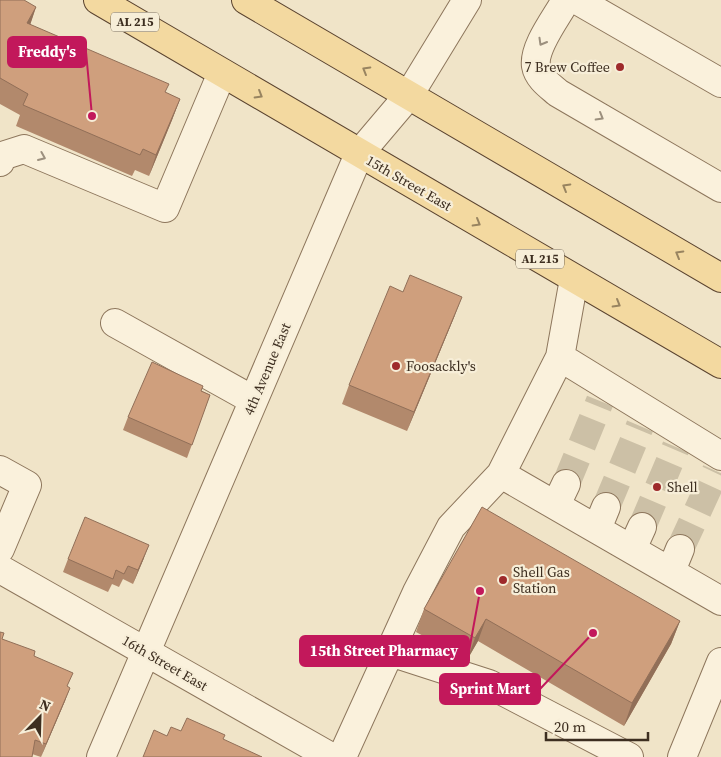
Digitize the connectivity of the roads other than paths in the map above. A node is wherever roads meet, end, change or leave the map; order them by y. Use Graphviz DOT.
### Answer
graph roads {
  1 [pos="98,0"];
  2 [pos="246,0"];
  3 [pos="467,0"];
  4 [pos="566,0"];
  5 [pos="577,0"];
  6 [pos="222,73"];
  7 [pos="719,82"];
  8 [pos="409,94"];
  9 [pos="359,154"];
  10 [pos="0,162"];
  11 [pos="721,188"];
  12 [pos="721,278"];
  13 [pos="574,279"];
  14 [pos="115,323"];
  15 [pos="560,357"];
  16 [pos="721,364"];
  17 [pos="254,400"];
  18 [pos="719,462"];
  19 [pos="0,470"];
  20 [pos="501,474"];
  21 [pos="0,549"];
  22 [pos="0,569"];
  23 [pos="718,591"];
  24 [pos="146,652"];
  25 [pos="390,652"];
  26 [pos="721,662"];
  27 [pos="101,757"];
  28 [pos="330,757"];
  29 [pos="342,757"];
  30 [pos="629,757"];
  31 [pos="682,757"];
  1 -- 6 [label="main road, 15th Street East / AL 215"];
  8 -- 2 [label="main road, one-way"];
  3 -- 8 [label="street, 4th Avenue East"];
  4 -- 11 [label="street, one-way"];
  5 -- 7 [label="street"];
  6 -- 9 [label="main road, 15th Street East / AL 215, one-way"];
  10 -- 6 [label="street, one-way"];
  8 -- 9 [label="street, 4th Avenue East"];
  12 -- 8 [label="main road, one-way"];
  9 -- 13 [label="main road, 15th Street East / AL 215, one-way"];
  9 -- 17 [label="street, 4th Avenue East"];
  13 -- 15 [label="street"];
  13 -- 16 [label="main road, 15th Street East / AL 215, one-way"];
  14 -- 17 [label="street"];
  15 -- 18 [label="street"];
  15 -- 20 [label="street"];
  17 -- 24 [label="street, 4th Avenue East"];
  19 -- 21 [label="street"];
  20 -- 23 [label="street"];
  20 -- 25 [label="street"];
  22 -- 24 [label="street, 16th Street East"];
  24 -- 27 [label="street, 4th Avenue East"];
  24 -- 28 [label="street, 16th Street East"];
  25 -- 29 [label="street"];
  25 -- 30 [label="street"];
  26 -- 31 [label="street"];
}
